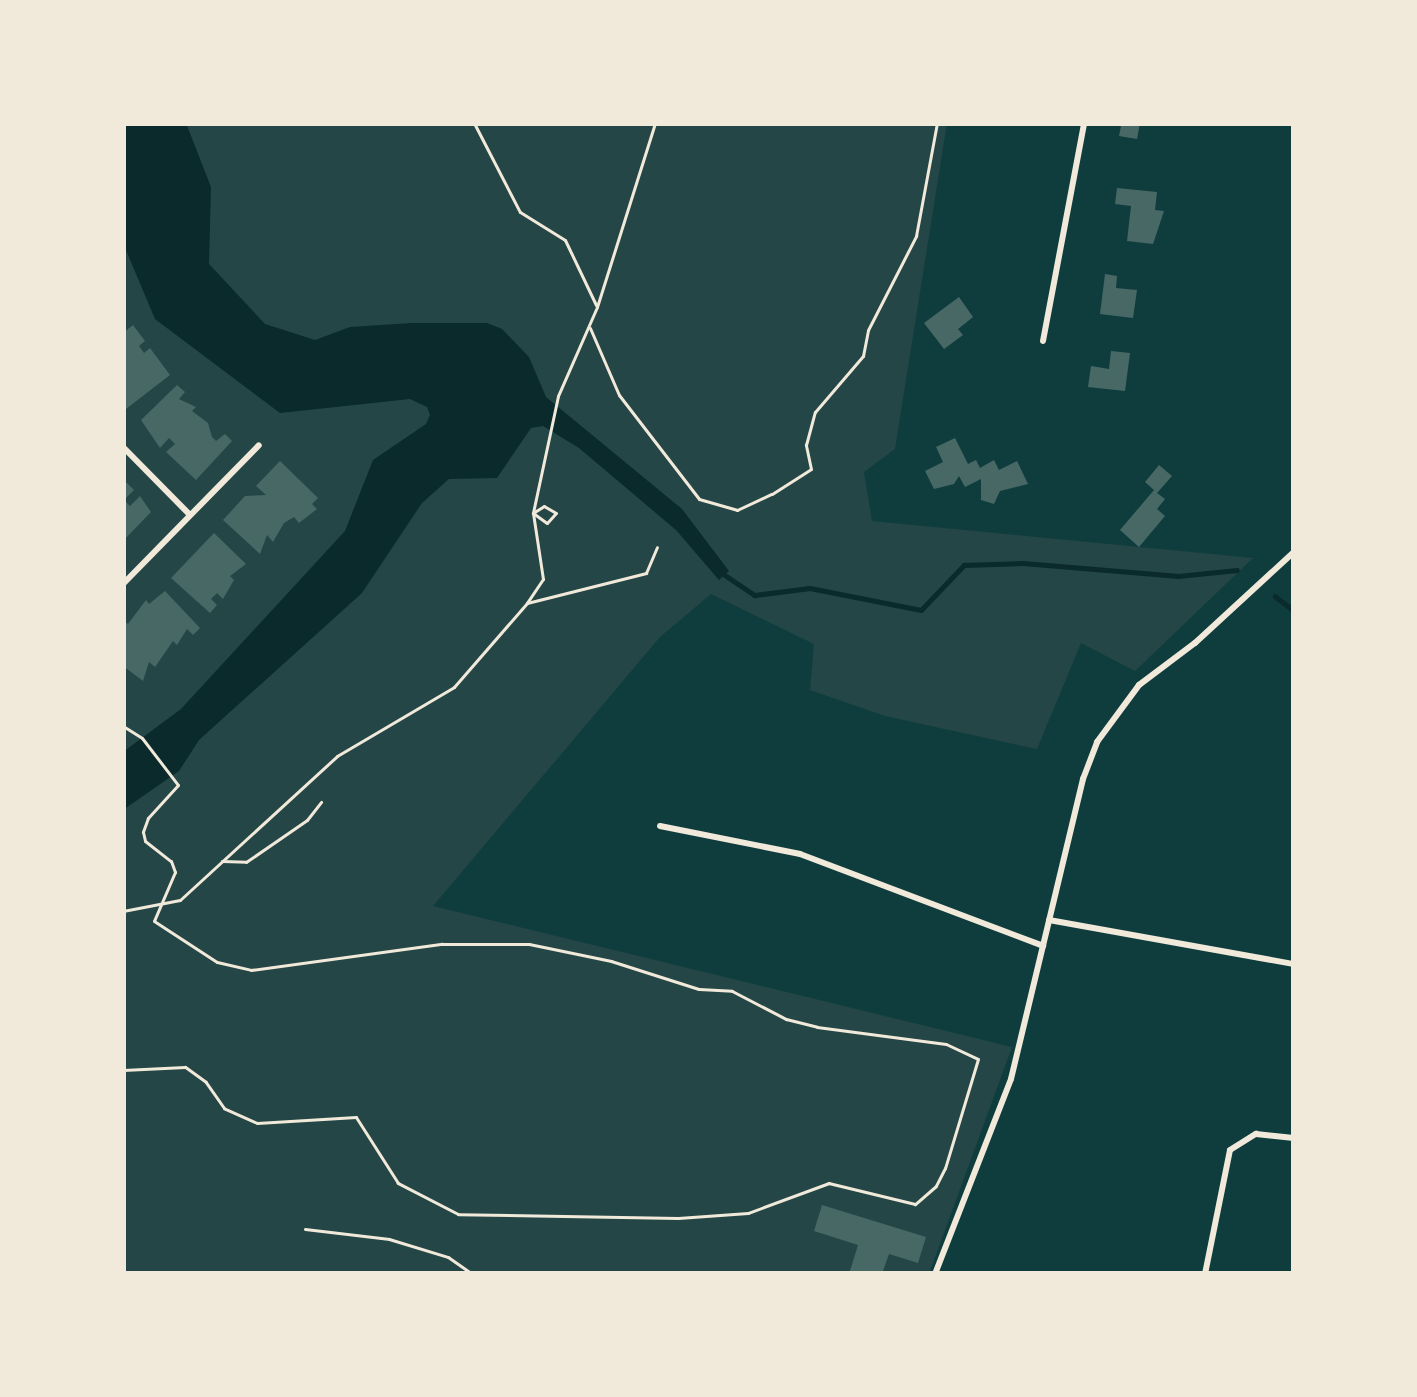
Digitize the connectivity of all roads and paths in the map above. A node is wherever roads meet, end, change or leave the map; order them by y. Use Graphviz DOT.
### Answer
graph roads {
  1 [pos="474,123"];
  2 [pos="655,123"];
  3 [pos="937,123"];
  4 [pos="1084,123"];
  5 [pos="597,307"];
  6 [pos="588,326"];
  7 [pos="1043,341"];
  8 [pos="259,445"];
  9 [pos="123,447"];
  10 [pos="190,515"];
  11 [pos="657,547"];
  12 [pos="1294,552"];
  13 [pos="123,584"];
  14 [pos="527,603"];
  15 [pos="123,726"];
  16 [pos="321,802"];
  17 [pos="660,826"];
  18 [pos="221,861"];
  19 [pos="159,904"];
  20 [pos="123,911"];
  21 [pos="1049,920"];
  22 [pos="1043,946"];
  23 [pos="1294,964"];
  24 [pos="123,1070"];
  25 [pos="1294,1138"];
  26 [pos="305,1229"];
  27 [pos="472,1274"];
  28 [pos="935,1274"];
  29 [pos="1204,1274"];
  1 -- 5 [label="path"];
  2 -- 5 [label="path"];
  3 -- 6 [label="path"];
  4 -- 7 [label="street"];
  5 -- 6 [label="path"];
  6 -- 14 [label="path"];
  8 -- 10 [label="street"];
  9 -- 10 [label="street"];
  10 -- 13 [label="street"];
  11 -- 14 [label="path"];
  12 -- 21 [label="street"];
  14 -- 18 [label="path"];
  15 -- 19 [label="path"];
  16 -- 18 [label="path"];
  17 -- 22 [label="street"];
  18 -- 19 [label="path"];
  19 -- 20 [label="path"];
  19 -- 24 [label="path"];
  21 -- 22 [label="street"];
  21 -- 23 [label="street"];
  22 -- 28 [label="street"];
  25 -- 29 [label="street"];
  26 -- 27 [label="path"];
}
